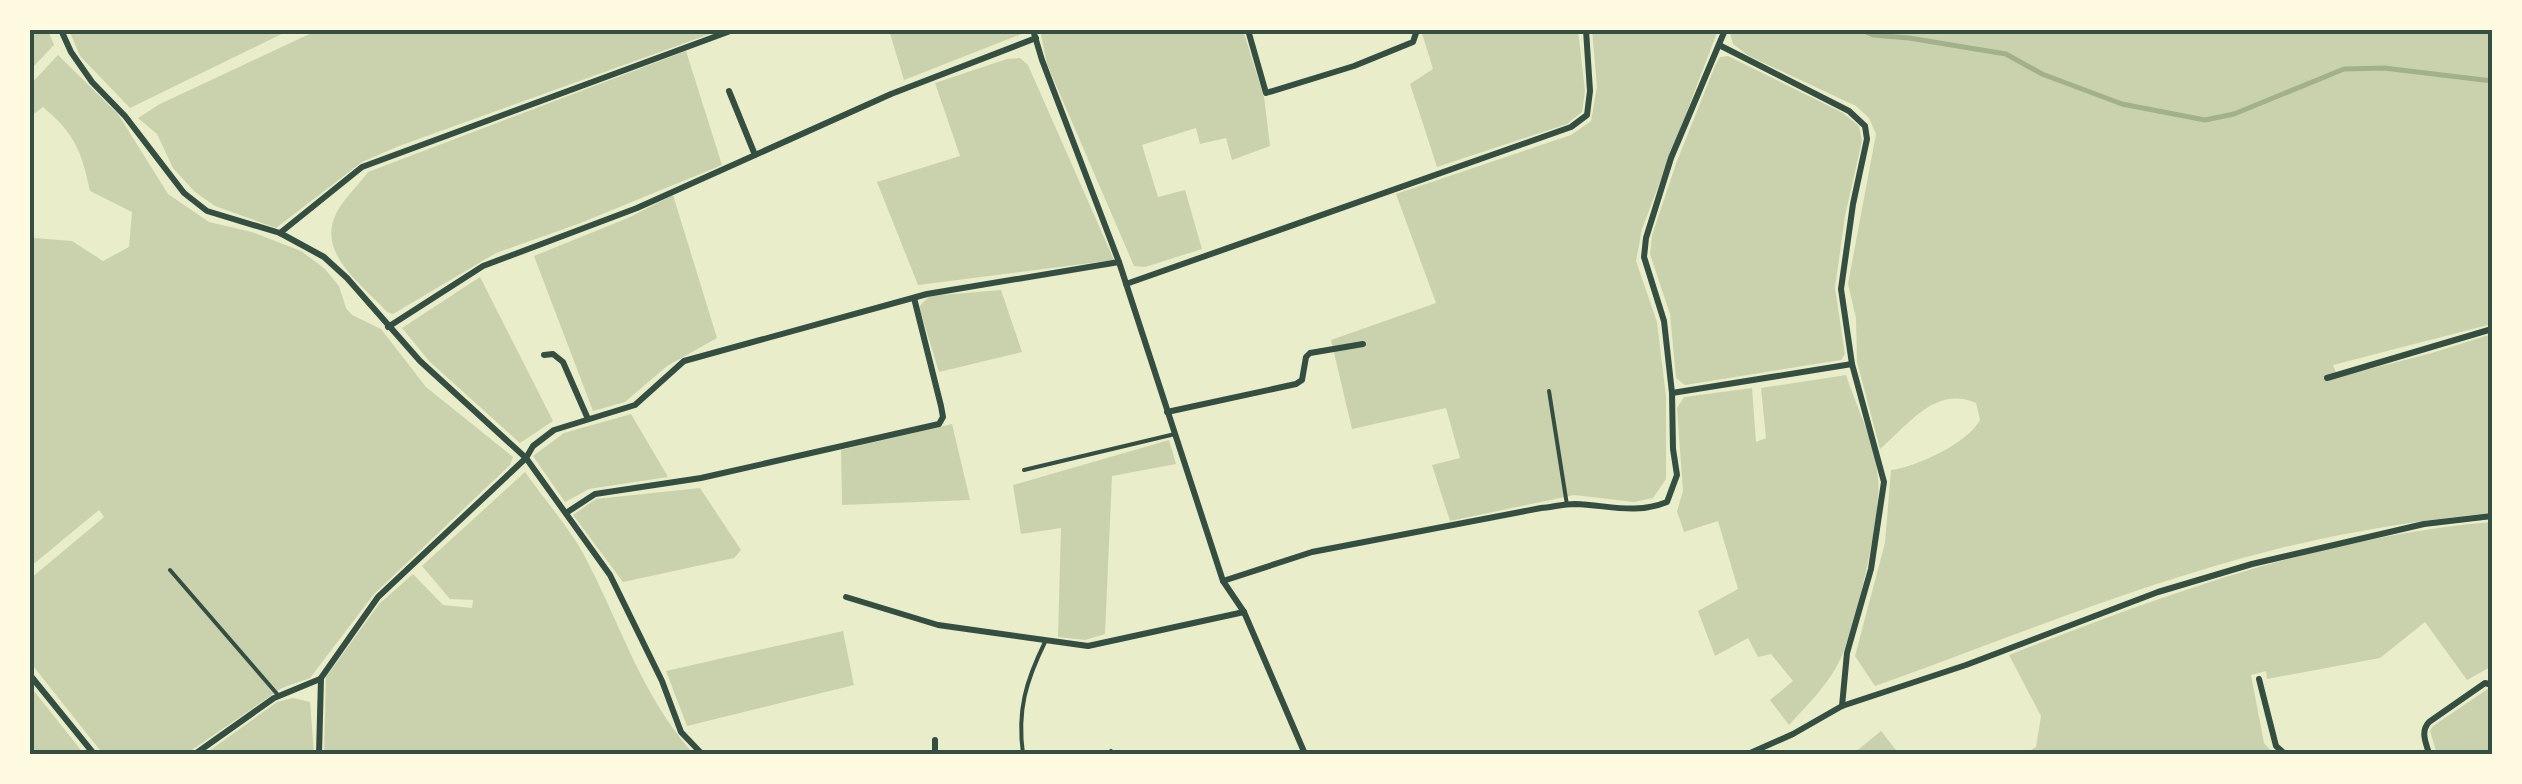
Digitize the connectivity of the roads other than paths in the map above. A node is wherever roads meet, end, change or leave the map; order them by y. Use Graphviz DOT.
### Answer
graph roads {
  1 [pos="61,30"];
  2 [pos="734,30"];
  3 [pos="1248,30"];
  4 [pos="1417,30"];
  5 [pos="1586,30"];
  6 [pos="1724,30"];
  7 [pos="1035,34"];
  8 [pos="1720,46"];
  9 [pos="729,92"];
  10 [pos="755,155"];
  11 [pos="280,233"];
  12 [pos="1119,262"];
  13 [pos="1126,284"];
  14 [pos="914,298"];
  15 [pos="388,327"];
  16 [pos="2492,328"];
  17 [pos="1363,344"];
  18 [pos="544,355"];
  19 [pos="1852,364"];
  20 [pos="2327,378"];
  21 [pos="1549,391"];
  22 [pos="1672,393"];
  23 [pos="1167,412"];
  24 [pos="588,419"];
  25 [pos="1175,434"];
  26 [pos="526,458"];
  27 [pos="1024,470"];
  28 [pos="1568,505"];
  29 [pos="566,514"];
  30 [pos="2492,516"];
  31 [pos="170,570"];
  32 [pos="1223,581"];
  33 [pos="846,597"];
  34 [pos="1244,612"];
  35 [pos="1044,642"];
  36 [pos="30,675"];
  37 [pos="321,678"];
  38 [pos="2259,679"];
  39 [pos="2489,684"];
  40 [pos="279,696"];
  41 [pos="1842,706"];
  42 [pos="935,740"];
  43 [pos="94,754"];
  44 [pos="195,754"];
  45 [pos="319,754"];
  46 [pos="702,754"];
  47 [pos="936,754"];
  48 [pos="1023,754"];
  49 [pos="1306,754"];
  50 [pos="1748,754"];
  51 [pos="2285,754"];
  52 [pos="2429,754"];
  1 -- 11 [label="street"];
  2 -- 11 [label="street"];
  3 -- 4 [label="street"];
  5 -- 13 [label="street"];
  6 -- 8 [label="street"];
  7 -- 10 [label="street"];
  7 -- 12 [label="street"];
  8 -- 19 [label="street"];
  8 -- 22 [label="street"];
  9 -- 10 [label="street"];
  10 -- 15 [label="street"];
  11 -- 15 [label="street"];
  12 -- 13 [label="street"];
  12 -- 14 [label="street"];
  13 -- 23 [label="street"];
  14 -- 24 [label="street"];
  14 -- 29 [label="street"];
  15 -- 26 [label="street"];
  16 -- 20 [label="street"];
  17 -- 23 [label="street"];
  18 -- 24 [label="street"];
  19 -- 22 [label="street"];
  19 -- 41 [label="street"];
  21 -- 28 [label="lane"];
  22 -- 28 [label="street"];
  23 -- 25 [label="street"];
  24 -- 26 [label="street"];
  25 -- 27 [label="lane"];
  25 -- 32 [label="street"];
  26 -- 29 [label="street"];
  26 -- 37 [label="street"];
  28 -- 32 [label="street"];
  29 -- 46 [label="street"];
  30 -- 41 [label="street"];
  31 -- 40 [label="lane"];
  32 -- 34 [label="street"];
  33 -- 35 [label="street"];
  34 -- 35 [label="street"];
  34 -- 49 [label="street"];
  35 -- 48 [label="lane"];
  36 -- 43 [label="street"];
  37 -- 40 [label="street"];
  37 -- 45 [label="street"];
  38 -- 51 [label="street"];
  39 -- 52 [label="street"];
  40 -- 44 [label="street"];
  41 -- 50 [label="street"];
  42 -- 47 [label="street"];
}
